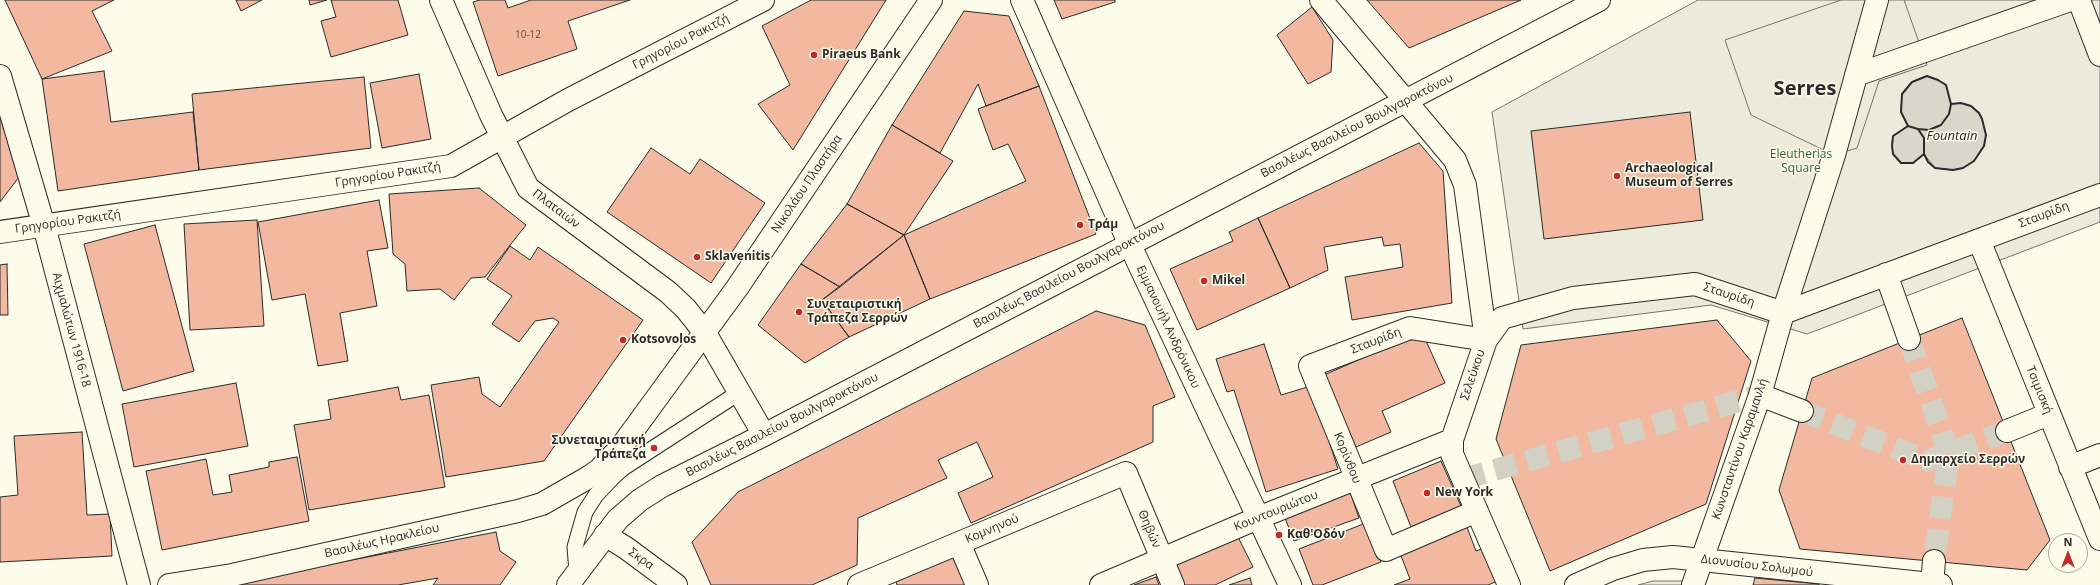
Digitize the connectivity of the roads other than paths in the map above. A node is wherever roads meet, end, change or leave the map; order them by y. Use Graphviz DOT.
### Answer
graph roads {
  1 [pos="441,0"];
  2 [pos="763,0"];
  3 [pos="931,0"];
  4 [pos="1022,0"];
  5 [pos="1321,0"];
  6 [pos="1599,0"];
  7 [pos="1877,0"];
  8 [pos="2070,0"];
  9 [pos="2079,0"];
  10 [pos="2100,55"];
  11 [pos="1856,75"];
  12 [pos="0,76"];
  13 [pos="1405,102"];
  14 [pos="502,138"];
  15 [pos="2094,201"];
  16 [pos="44,226"];
  17 [pos="0,232"];
  18 [pos="1979,240"];
  19 [pos="1129,243"];
  20 [pos="1886,274"];
  21 [pos="1783,313"];
  22 [pos="705,333"];
  23 [pos="1909,339"];
  24 [pos="1486,340"];
  25 [pos="1310,366"];
  26 [pos="740,392"];
  27 [pos="1760,395"];
  28 [pos="1802,411"];
  29 [pos="2049,414"];
  30 [pos="2007,430"];
  31 [pos="764,435"];
  32 [pos="1452,440"];
  33 [pos="2100,455"];
  34 [pos="2070,467"];
  35 [pos="1126,473"];
  36 [pos="589,477"];
  37 [pos="1356,479"];
  38 [pos="1477,511"];
  39 [pos="1258,518"];
  40 [pos="605,535"];
  41 [pos="2100,539"];
  42 [pos="959,543"];
  43 [pos="1162,559"];
  44 [pos="1702,559"];
  45 [pos="1934,561"];
  46 [pos="572,579"];
  47 [pos="139,585"];
  48 [pos="169,585"];
  49 [pos="676,585"];
  50 [pos="859,585"];
  51 [pos="977,585"];
  52 [pos="1101,585"];
  53 [pos="1173,585"];
  54 [pos="1290,585"];
  55 [pos="1509,585"];
  56 [pos="1576,585"];
  57 [pos="1693,585"];
  58 [pos="1937,585"];
  1 -- 14 [label="street, Πλαταιών"];
  2 -- 14 [label="street, Γρηγορίου Ρακιτζή"];
  3 -- 22 [label="street, Νικολάου Πλαστήρα"];
  4 -- 19 [label="street, Εμμανουήλ Ανδρόνικου"];
  5 -- 13 [label="street, Σελεύκου"];
  6 -- 13 [label="street, Βασιλέως Βασιλείου Βουλγαροκτόνου"];
  7 -- 11 [label="street, Κωνσταντίνου Καραμανλή"];
  8 -- 11 [label="street"];
  9 -- 10 [label="street"];
  11 -- 21 [label="street, Κωνσταντίνου Καραμανλή"];
  12 -- 16 [label="street, Αιχμαλώτων 1916-18"];
  13 -- 19 [label="street, Βασιλέως Βασιλείου Βουλγαροκτόνου"];
  13 -- 24 [label="street, Σελεύκου"];
  14 -- 16 [label="street, Γρηγορίου Ρακιτζή"];
  14 -- 22 [label="street, Πλαταιών"];
  15 -- 18 [label="street, Σταυρίδη"];
  16 -- 17 [label="street, Γρηγορίου Ρακιτζή"];
  16 -- 47 [label="street, Αιχμαλώτων 1916-18"];
  18 -- 20 [label="street, Σταυρίδη"];
  18 -- 29 [label="street, Τσιμισκή"];
  19 -- 31 [label="street, Βασιλέως Βασιλείου Βουλγαροκτόνου"];
  19 -- 39 [label="street, Εμμανουήλ Ανδρόνικου"];
  20 -- 21 [label="street, Σταυρίδη"];
  20 -- 23 [label="street"];
  21 -- 24 [label="street, Σταυρίδη"];
  21 -- 27 [label="street, Κωνσταντίνου Καραμανλή"];
  22 -- 26 [label="street, Πλαταιών"];
  22 -- 36 [label="street, Νικολάου Πλαστήρα"];
  24 -- 25 [label="street, Σταυρίδη"];
  24 -- 32 [label="street, Σελεύκου"];
  25 -- 37 [label="street, Κορίνθου"];
  26 -- 31 [label="street, Πλαταιών"];
  26 -- 46 [label="lane"];
  27 -- 28 [label="street"];
  27 -- 44 [label="street, Κωνσταντίνου Καραμανλή"];
  29 -- 30 [label="street"];
  29 -- 34 [label="street, Τσιμισκή"];
  31 -- 40 [label="street, Βασιλέως Βασιλείου Βουλγαροκτόνου"];
  32 -- 37 [label="street, Κουντουριώτου"];
  32 -- 38 [label="street, Σελεύκου"];
  33 -- 34 [label="street"];
  34 -- 41 [label="street, Τσιμισκή"];
  35 -- 42 [label="street, Κομνηνού"];
  35 -- 43 [label="street, Θηβών"];
  36 -- 48 [label="street, Βασιλέως Ηρακλείου"];
  37 -- 38 [label="street, Κορίνθου"];
  37 -- 39 [label="street, Κουντουριώτου"];
  38 -- 55 [label="street, Σελεύκου"];
  39 -- 43 [label="street, Κουντουριώτου"];
  39 -- 54 [label="street, Εμμανουήλ Ανδρόνικου"];
  40 -- 46 [label="street, Βασιλέως Βασιλείου Βουλγαροκτόνου"];
  40 -- 49 [label="street, Σκρα"];
  42 -- 50 [label="street, Κομνηνού"];
  42 -- 51 [label="street"];
  43 -- 52 [label="street, Κουντουριώτου"];
  43 -- 53 [label="street, Θηβών"];
  44 -- 56 [label="street, Διονυσίου Σολωμού"];
  44 -- 57 [label="street, Κωνσταντίνου Καραμανλή"];
  44 -- 58 [label="street, Διονυσίου Σολωμού"];
  45 -- 58 [label="street"];
}
